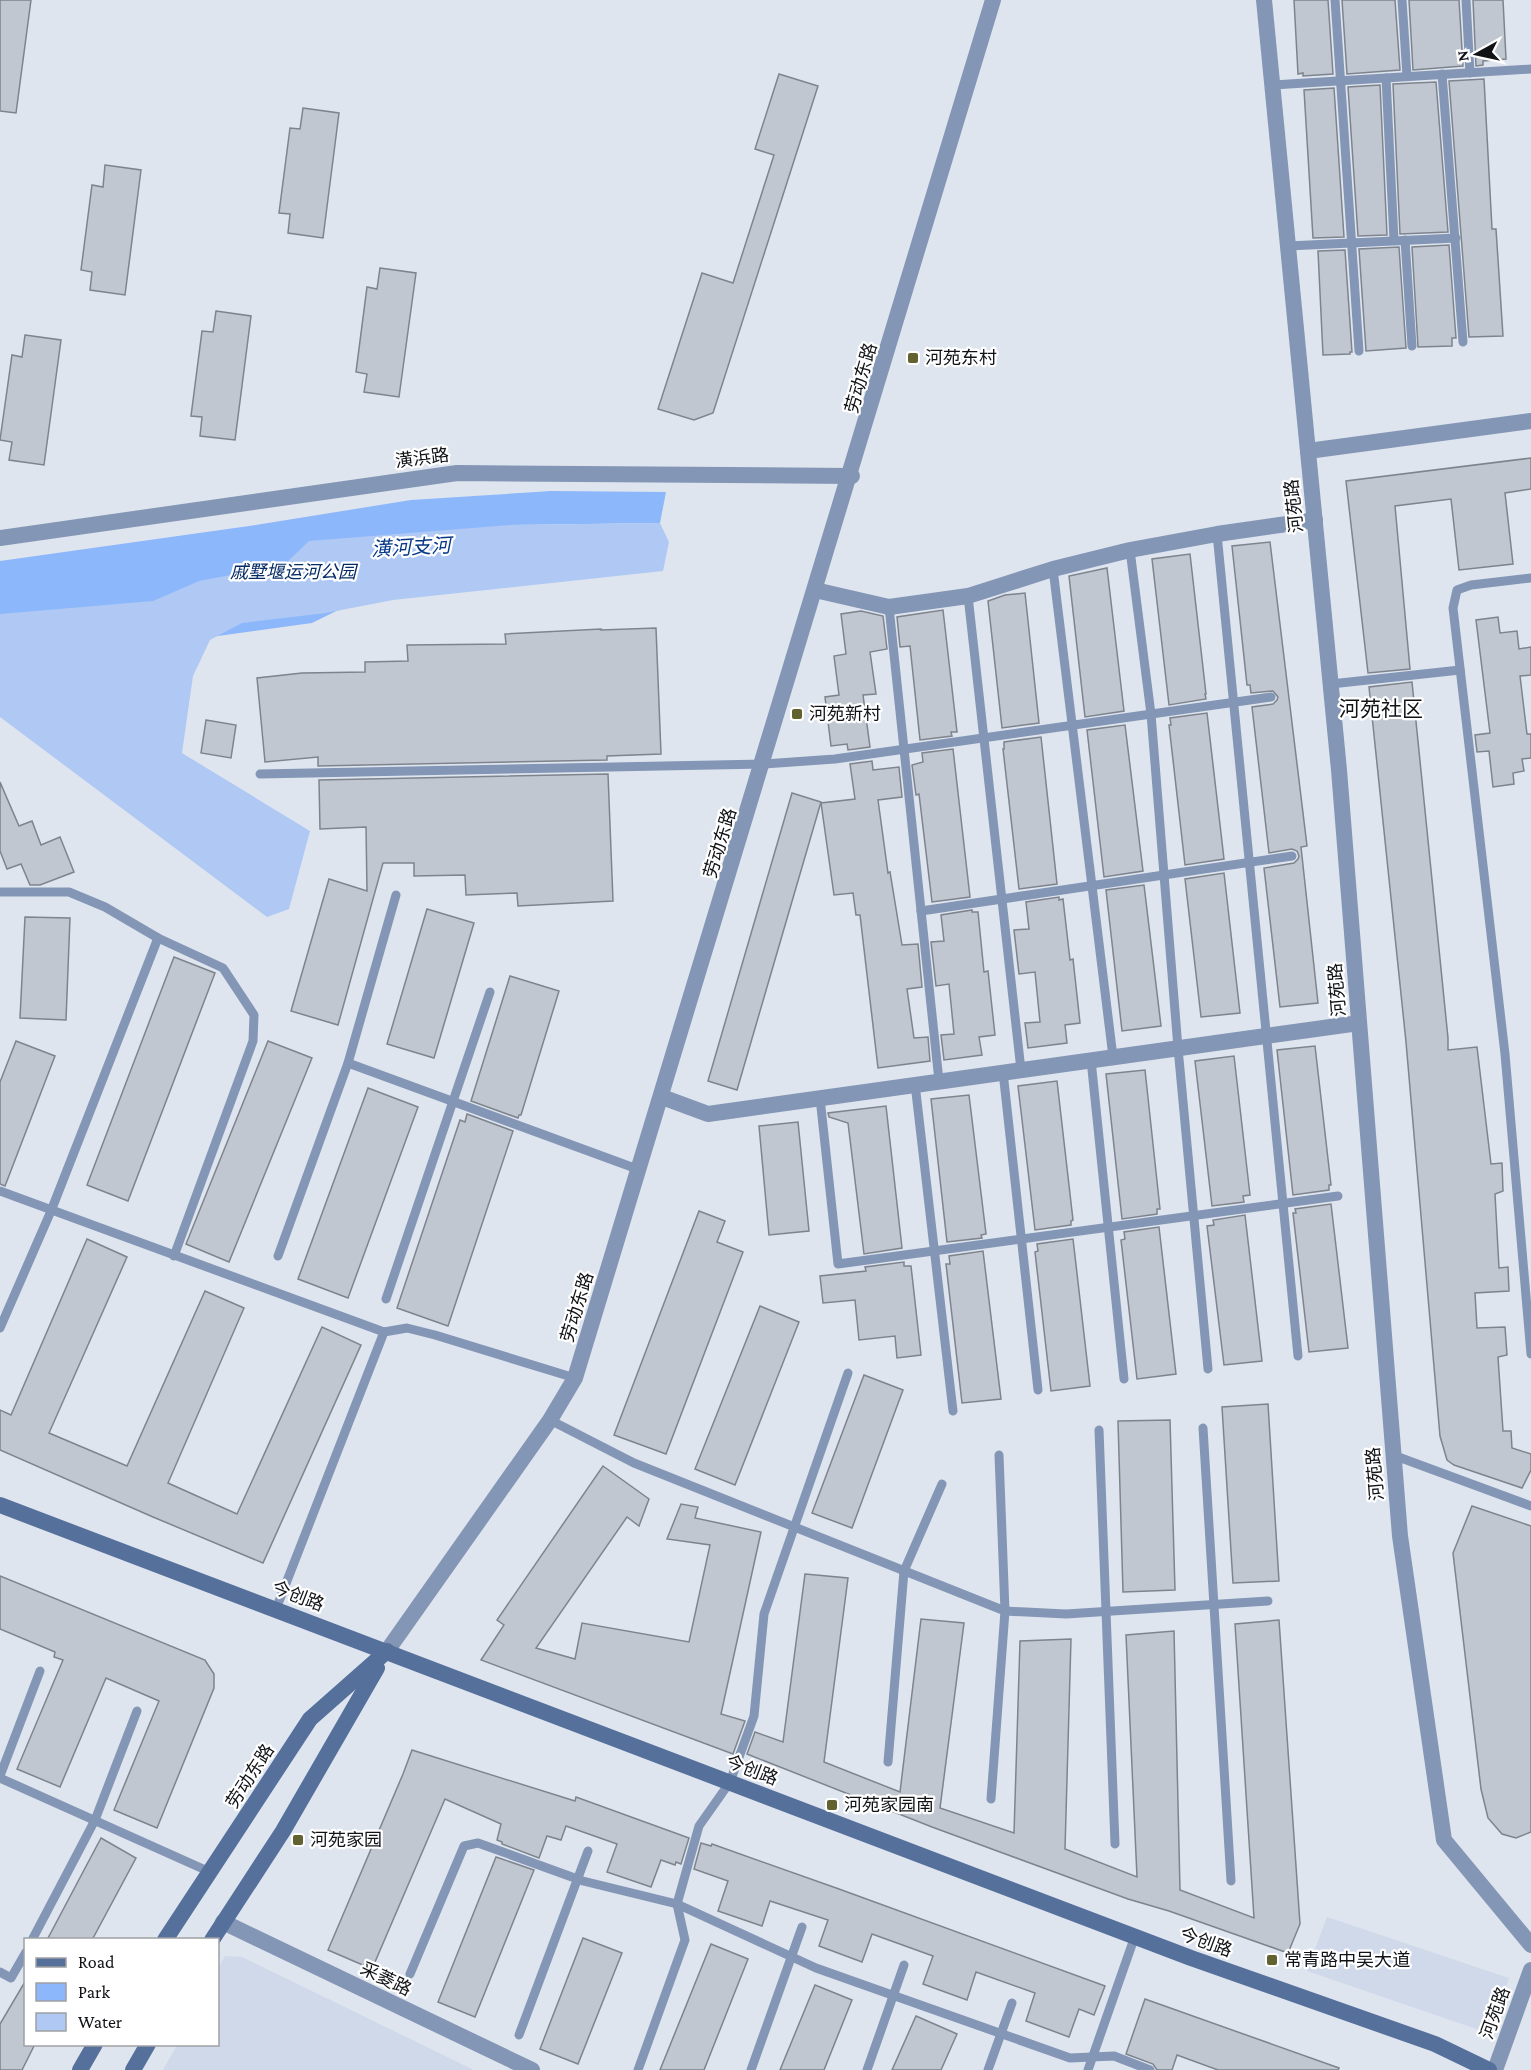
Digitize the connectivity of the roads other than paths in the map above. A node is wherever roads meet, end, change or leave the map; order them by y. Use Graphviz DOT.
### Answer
graph roads {
  1 [pos="993,0"];
  2 [pos="1264,0"];
  3 [pos="1335,0"];
  4 [pos="1402,0"];
  5 [pos="1466,0"];
  6 [pos="1531,69"];
  7 [pos="1470,73"];
  8 [pos="1442,74"];
  9 [pos="1407,76"];
  10 [pos="1386,78"];
  11 [pos="1341,81"];
  12 [pos="1273,85"];
  13 [pos="1456,238"];
  14 [pos="1394,240"];
  15 [pos="1405,240"];
  16 [pos="1352,242"];
  17 [pos="1288,246"];
  18 [pos="1463,342"];
  19 [pos="1412,346"];
  20 [pos="1359,351"];
  21 [pos="1531,421"];
  22 [pos="1308,451"];
  23 [pos="852,476"];
  24 [pos="1315,520"];
  25 [pos="1217,534"];
  26 [pos="0,538"];
  27 [pos="1130,550"];
  28 [pos="1053,569"];
  29 [pos="1531,578"];
  30 [pos="815,590"];
  31 [pos="968,596"];
  32 [pos="889,607"];
  33 [pos="1460,670"];
  34 [pos="1330,684"];
  35 [pos="1270,697"];
  36 [pos="1233,702"];
  37 [pos="1151,714"];
  38 [pos="1072,725"];
  39 [pos="984,738"];
  40 [pos="904,749"];
  41 [pos="764,764"];
  42 [pos="260,774"];
  43 [pos="1292,856"];
  44 [pos="1250,862"];
  45 [pos="1164,875"];
  46 [pos="1092,886"];
  47 [pos="0,892"];
  48 [pos="396,895"];
  49 [pos="1002,899"];
  50 [pos="921,911"];
  51 [pos="158,938"];
  52 [pos="490,992"];
  53 [pos="1359,1023"];
  54 [pos="1267,1036"];
  55 [pos="1178,1048"];
  56 [pos="1113,1057"];
  57 [pos="1091,1060"];
  58 [pos="348,1062"];
  59 [pos="1021,1070"];
  60 [pos="1003,1072"];
  61 [pos="939,1081"];
  62 [pos="915,1084"];
  63 [pos="662,1097"];
  64 [pos="820,1098"];
  65 [pos="454,1101"];
  66 [pos="640,1170"];
  67 [pos="0,1191"];
  68 [pos="1338,1196"];
  69 [pos="1283,1204"];
  70 [pos="51,1211"];
  71 [pos="1194,1216"];
  72 [pos="1109,1227"];
  73 [pos="1022,1239"];
  74 [pos="934,1251"];
  75 [pos="174,1256"];
  76 [pos="278,1256"];
  77 [pos="386,1299"];
  78 [pos="0,1328"];
  79 [pos="384,1332"];
  80 [pos="1531,1354"];
  81 [pos="1298,1356"];
  82 [pos="1208,1369"];
  83 [pos="848,1373"];
  84 [pos="575,1378"];
  85 [pos="1124,1379"];
  86 [pos="1038,1390"];
  87 [pos="953,1411"];
  88 [pos="550,1420"];
  89 [pos="1203,1428"];
  90 [pos="1099,1430"];
  91 [pos="999,1455"];
  92 [pos="1393,1455"];
  93 [pos="942,1484"];
  94 [pos="0,1505"];
  95 [pos="1531,1506"];
  96 [pos="795,1526"];
  97 [pos="904,1571"];
  98 [pos="1268,1601"];
  99 [pos="1214,1605"];
  100 [pos="276,1609"];
  101 [pos="1005,1611"];
  102 [pos="1106,1611"];
  103 [pos="387,1652"];
  104 [pos="40,1671"];
  105 [pos="137,1711"];
  106 [pos="888,1762"];
  107 [pos="0,1777"];
  108 [pos="730,1782"];
  109 [pos="991,1799"];
  110 [pos="95,1820"];
  111 [pos="1115,1844"];
  112 [pos="588,1851"];
  113 [pos="210,1872"];
  114 [pos="577,1879"];
  115 [pos="1231,1881"];
  116 [pos="677,1904"];
  117 [pos="223,1923"];
  118 [pos="802,1928"];
  119 [pos="1135,1936"];
  120 [pos="33,1938"];
  121 [pos="166,1938"];
  122 [pos="213,1938"];
  123 [pos="1531,1945"];
  124 [pos="24,1955"];
  125 [pos="792,1956"];
  126 [pos="904,1965"];
  127 [pos="1531,1970"];
  128 [pos="0,1972"];
  129 [pos="410,1974"];
  130 [pos="893,1995"];
  131 [pos="1012,2003"];
  132 [pos="1001,2033"];
  133 [pos="519,2035"];
  134 [pos="94,2046"];
  135 [pos="147,2046"];
  136 [pos="1093,2057"];
  137 [pos="80,2070"];
  138 [pos="133,2070"];
  139 [pos="532,2070"];
  140 [pos="638,2070"];
  141 [pos="751,2070"];
  142 [pos="867,2070"];
  143 [pos="988,2070"];
  144 [pos="1088,2070"];
  145 [pos="1150,2070"];
  146 [pos="1489,2070"];
  147 [pos="1495,2070"];
  1 -- 23 [label="street, 劳动东路"];
  2 -- 12 [label="street, 河苑路"];
  3 -- 11 [label="lane"];
  4 -- 9 [label="lane"];
  5 -- 7 [label="lane"];
  6 -- 7 [label="lane"];
  7 -- 8 [label="lane"];
  8 -- 9 [label="lane"];
  8 -- 13 [label="lane"];
  9 -- 10 [label="lane"];
  10 -- 11 [label="lane"];
  10 -- 14 [label="lane"];
  11 -- 12 [label="lane"];
  11 -- 16 [label="lane"];
  12 -- 17 [label="street, 河苑路"];
  13 -- 15 [label="lane"];
  13 -- 18 [label="lane"];
  14 -- 15 [label="lane"];
  14 -- 16 [label="lane"];
  15 -- 19 [label="lane"];
  16 -- 17 [label="lane"];
  16 -- 20 [label="lane"];
  17 -- 22 [label="street, 河苑路"];
  21 -- 22 [label="street"];
  22 -- 24 [label="street, 河苑路"];
  23 -- 26 [label="street, 潢浜路"];
  23 -- 30 [label="street, 劳动东路"];
  24 -- 25 [label="street"];
  24 -- 34 [label="street, 河苑路"];
  25 -- 27 [label="street"];
  25 -- 36 [label="lane"];
  27 -- 28 [label="street"];
  27 -- 37 [label="lane"];
  28 -- 31 [label="street"];
  28 -- 38 [label="lane"];
  29 -- 33 [label="lane"];
  30 -- 32 [label="street"];
  30 -- 41 [label="street, 劳动东路"];
  31 -- 32 [label="street"];
  31 -- 39 [label="lane"];
  32 -- 40 [label="lane"];
  33 -- 34 [label="lane"];
  33 -- 80 [label="lane"];
  34 -- 53 [label="street, 河苑路"];
  35 -- 36 [label="lane"];
  36 -- 37 [label="lane"];
  36 -- 44 [label="lane"];
  37 -- 38 [label="lane"];
  37 -- 45 [label="lane"];
  38 -- 39 [label="lane"];
  38 -- 46 [label="lane"];
  39 -- 40 [label="lane"];
  39 -- 49 [label="lane"];
  40 -- 41 [label="lane"];
  40 -- 50 [label="lane"];
  41 -- 42 [label="lane"];
  41 -- 63 [label="street, 劳动东路"];
  43 -- 44 [label="lane"];
  44 -- 45 [label="lane"];
  44 -- 54 [label="lane"];
  45 -- 46 [label="lane"];
  45 -- 55 [label="lane"];
  46 -- 49 [label="lane"];
  46 -- 56 [label="lane"];
  47 -- 51 [label="lane"];
  48 -- 58 [label="lane"];
  49 -- 50 [label="lane"];
  49 -- 59 [label="lane"];
  50 -- 61 [label="lane"];
  51 -- 70 [label="lane"];
  51 -- 75 [label="lane"];
  52 -- 65 [label="lane"];
  53 -- 54 [label="street"];
  53 -- 92 [label="street, 河苑路"];
  54 -- 55 [label="street"];
  54 -- 69 [label="lane"];
  55 -- 56 [label="street"];
  55 -- 71 [label="lane"];
  56 -- 57 [label="street"];
  57 -- 59 [label="street"];
  57 -- 72 [label="lane"];
  58 -- 65 [label="lane"];
  58 -- 76 [label="lane"];
  59 -- 60 [label="street"];
  60 -- 61 [label="street"];
  60 -- 73 [label="lane"];
  61 -- 62 [label="street"];
  62 -- 64 [label="street"];
  62 -- 74 [label="lane"];
  63 -- 64 [label="street"];
  63 -- 66 [label="street, 劳动东路"];
  64 -- 74 [label="lane"];
  65 -- 66 [label="lane"];
  65 -- 77 [label="lane"];
  66 -- 84 [label="street, 劳动东路"];
  67 -- 70 [label="lane"];
  68 -- 69 [label="lane"];
  69 -- 71 [label="lane"];
  69 -- 81 [label="lane"];
  70 -- 75 [label="lane"];
  70 -- 78 [label="lane"];
  71 -- 72 [label="lane"];
  71 -- 82 [label="lane"];
  72 -- 73 [label="lane"];
  72 -- 85 [label="lane"];
  73 -- 74 [label="lane"];
  73 -- 86 [label="lane"];
  74 -- 87 [label="lane"];
  75 -- 79 [label="lane"];
  79 -- 84 [label="lane"];
  79 -- 100 [label="lane"];
  83 -- 96 [label="lane"];
  84 -- 88 [label="street, 劳动东路"];
  88 -- 96 [label="lane"];
  88 -- 103 [label="street, 劳动东路"];
  89 -- 99 [label="lane"];
  90 -- 102 [label="lane"];
  91 -- 101 [label="lane"];
  92 -- 95 [label="lane"];
  92 -- 123 [label="street, 河苑路"];
  93 -- 97 [label="lane"];
  94 -- 100 [label="main road, 今创路"];
  96 -- 97 [label="lane"];
  96 -- 108 [label="lane"];
  97 -- 101 [label="lane"];
  97 -- 106 [label="lane"];
  98 -- 99 [label="lane"];
  99 -- 102 [label="lane"];
  99 -- 115 [label="lane"];
  100 -- 103 [label="main road, 今创路"];
  101 -- 102 [label="lane"];
  101 -- 109 [label="lane"];
  102 -- 111 [label="lane"];
  103 -- 108 [label="main road, 今创路"];
  103 -- 113 [label="main road, 劳动东路"];
  103 -- 117 [label="main road, 劳动东路"];
  104 -- 107 [label="lane"];
  105 -- 110 [label="lane"];
  107 -- 110 [label="lane"];
  108 -- 116 [label="lane"];
  108 -- 119 [label="main road, 今创路"];
  110 -- 113 [label="lane"];
  110 -- 120 [label="lane"];
  112 -- 114 [label="lane"];
  113 -- 121 [label="main road, 劳动东路"];
  114 -- 116 [label="lane"];
  114 -- 129 [label="lane"];
  114 -- 133 [label="lane"];
  116 -- 125 [label="lane"];
  116 -- 140 [label="lane"];
  117 -- 122 [label="main road, 劳动东路"];
  117 -- 139 [label="street, 采菱路"];
  118 -- 125 [label="lane"];
  119 -- 136 [label="lane"];
  119 -- 146 [label="main road, 今创路"];
  124 -- 128 [label="lane"];
  125 -- 130 [label="lane"];
  125 -- 141 [label="lane"];
  126 -- 130 [label="lane"];
  127 -- 147 [label="street, 河苑路"];
  130 -- 132 [label="lane"];
  130 -- 142 [label="lane"];
  131 -- 132 [label="lane"];
  132 -- 136 [label="lane"];
  132 -- 143 [label="lane"];
  134 -- 137 [label="main road"];
  135 -- 138 [label="main road"];
  136 -- 144 [label="lane"];
  136 -- 145 [label="lane"];
}
